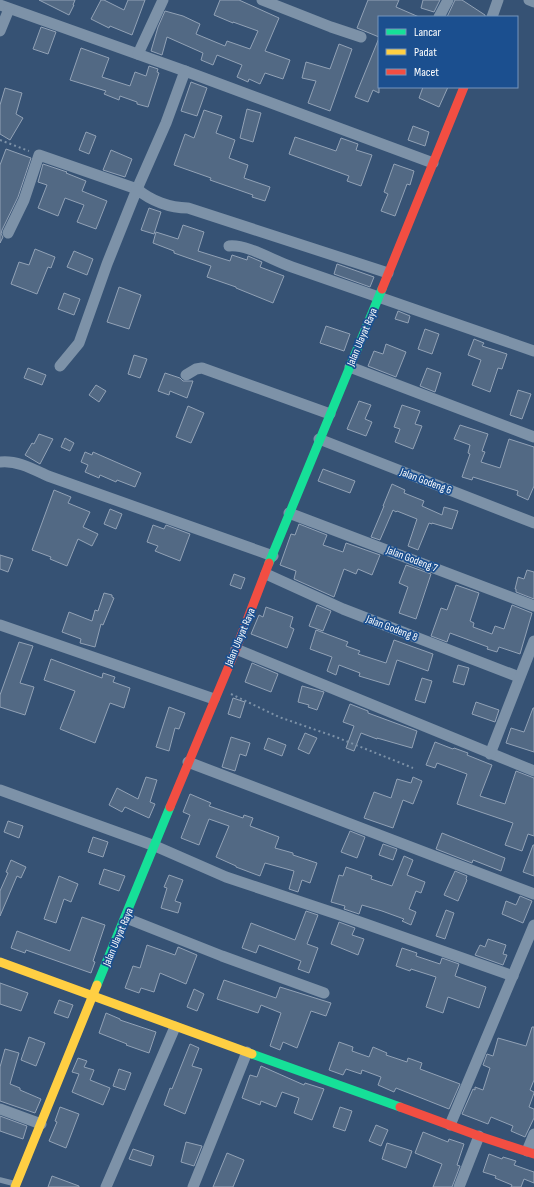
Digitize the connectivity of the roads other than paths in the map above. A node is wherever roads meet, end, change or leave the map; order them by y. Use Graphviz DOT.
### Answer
graph roads {
  1 [pos="163,0"];
  2 [pos="262,0"];
  3 [pos="448,0"];
  4 [pos="498,0"];
  5 [pos="529,0"];
  6 [pos="534,2"];
  7 [pos="4,7"];
  8 [pos="440,16"];
  9 [pos="492,16"];
  10 [pos="0,31"];
  11 [pos="361,37"];
  12 [pos="138,54"];
  13 [pos="185,71"];
  14 [pos="464,88"];
  15 [pos="433,163"];
  16 [pos="137,189"];
  17 [pos="8,233"];
  18 [pos="229,246"];
  19 [pos="388,273"];
  20 [pos="379,296"];
  21 [pos="534,351"];
  22 [pos="60,366"];
  23 [pos="350,367"];
  24 [pos="186,375"];
  25 [pos="330,414"];
  26 [pos="534,437"];
  27 [pos="319,439"];
  28 [pos="0,462"];
  29 [pos="289,512"];
  30 [pos="534,523"];
  31 [pos="273,556"];
  32 [pos="266,574"];
  33 [pos="534,606"];
  34 [pos="0,625"];
  35 [pos="534,641"];
  36 [pos="236,649"];
  37 [pos="519,677"];
  38 [pos="216,694"];
  39 [pos="490,754"];
  40 [pos="188,762"];
  41 [pos="534,771"];
  42 [pos="0,790"];
  43 [pos="154,846"];
  44 [pos="534,894"];
  45 [pos="126,918"];
  46 [pos="534,925"];
  47 [pos="0,962"];
  48 [pos="513,976"];
  49 [pos="324,993"];
  50 [pos="92,996"];
  51 [pos="175,1026"];
  52 [pos="248,1052"];
  53 [pos="0,1110"];
  54 [pos="41,1124"];
  55 [pos="450,1125"];
  56 [pos="534,1134"];
  57 [pos="479,1136"];
  58 [pos="531,1153"];
  59 [pos="0,1180"];
  60 [pos="16,1186"];
  61 [pos="106,1187"];
  62 [pos="193,1187"];
  63 [pos="459,1187"];
  1 -- 12 [label="street"];
  2 -- 11 [label="street"];
  3 -- 8 [label="street"];
  4 -- 9 [label="street"];
  5 -- 6 [label="street"];
  7 -- 10 [label="street"];
  7 -- 12 [label="street"];
  12 -- 13 [label="street"];
  13 -- 15 [label="street"];
  13 -- 16 [label="street"];
  14 -- 15 [label="street, Jalan Ulayat Raya"];
  15 -- 19 [label="street, Jalan Ulayat Raya"];
  16 -- 17 [label="street"];
  16 -- 19 [label="street"];
  16 -- 22 [label="street"];
  18 -- 20 [label="street"];
  19 -- 20 [label="street, Jalan Ulayat Raya"];
  20 -- 21 [label="street"];
  20 -- 23 [label="street, Jalan Ulayat Raya"];
  23 -- 25 [label="street, Jalan Ulayat Raya"];
  23 -- 26 [label="street"];
  24 -- 25 [label="street"];
  25 -- 27 [label="street, Jalan Ulayat Raya"];
  27 -- 29 [label="street, Jalan Ulayat Raya"];
  27 -- 30 [label="street, Jalan Godeng 6"];
  28 -- 31 [label="street"];
  29 -- 31 [label="street, Jalan Ulayat Raya"];
  29 -- 33 [label="street, Jalan Godeng 7"];
  31 -- 32 [label="street, Jalan Ulayat Raya"];
  32 -- 36 [label="street, Jalan Ulayat Raya"];
  32 -- 37 [label="street, Jalan Godeng 8"];
  34 -- 38 [label="street"];
  35 -- 37 [label="street"];
  36 -- 38 [label="street, Jalan Ulayat Raya"];
  36 -- 39 [label="street"];
  37 -- 39 [label="street"];
  38 -- 40 [label="street, Jalan Ulayat Raya"];
  39 -- 41 [label="street"];
  40 -- 43 [label="street, Jalan Ulayat Raya"];
  40 -- 44 [label="street"];
  42 -- 43 [label="street"];
  43 -- 45 [label="street, Jalan Ulayat Raya"];
  43 -- 48 [label="street"];
  45 -- 49 [label="street"];
  45 -- 50 [label="street, Jalan Ulayat Raya"];
  46 -- 48 [label="street"];
  47 -- 50 [label="street"];
  48 -- 55 [label="street"];
  50 -- 51 [label="street"];
  50 -- 54 [label="street, Jalan Ulayat Raya"];
  51 -- 52 [label="street"];
  51 -- 61 [label="street"];
  52 -- 55 [label="street"];
  52 -- 62 [label="street"];
  53 -- 54 [label="street"];
  54 -- 60 [label="street, Jalan Ulayat Raya"];
  55 -- 57 [label="street"];
  56 -- 58 [label="street"];
  57 -- 58 [label="street"];
  57 -- 63 [label="street"];
  59 -- 60 [label="lane"];
}
